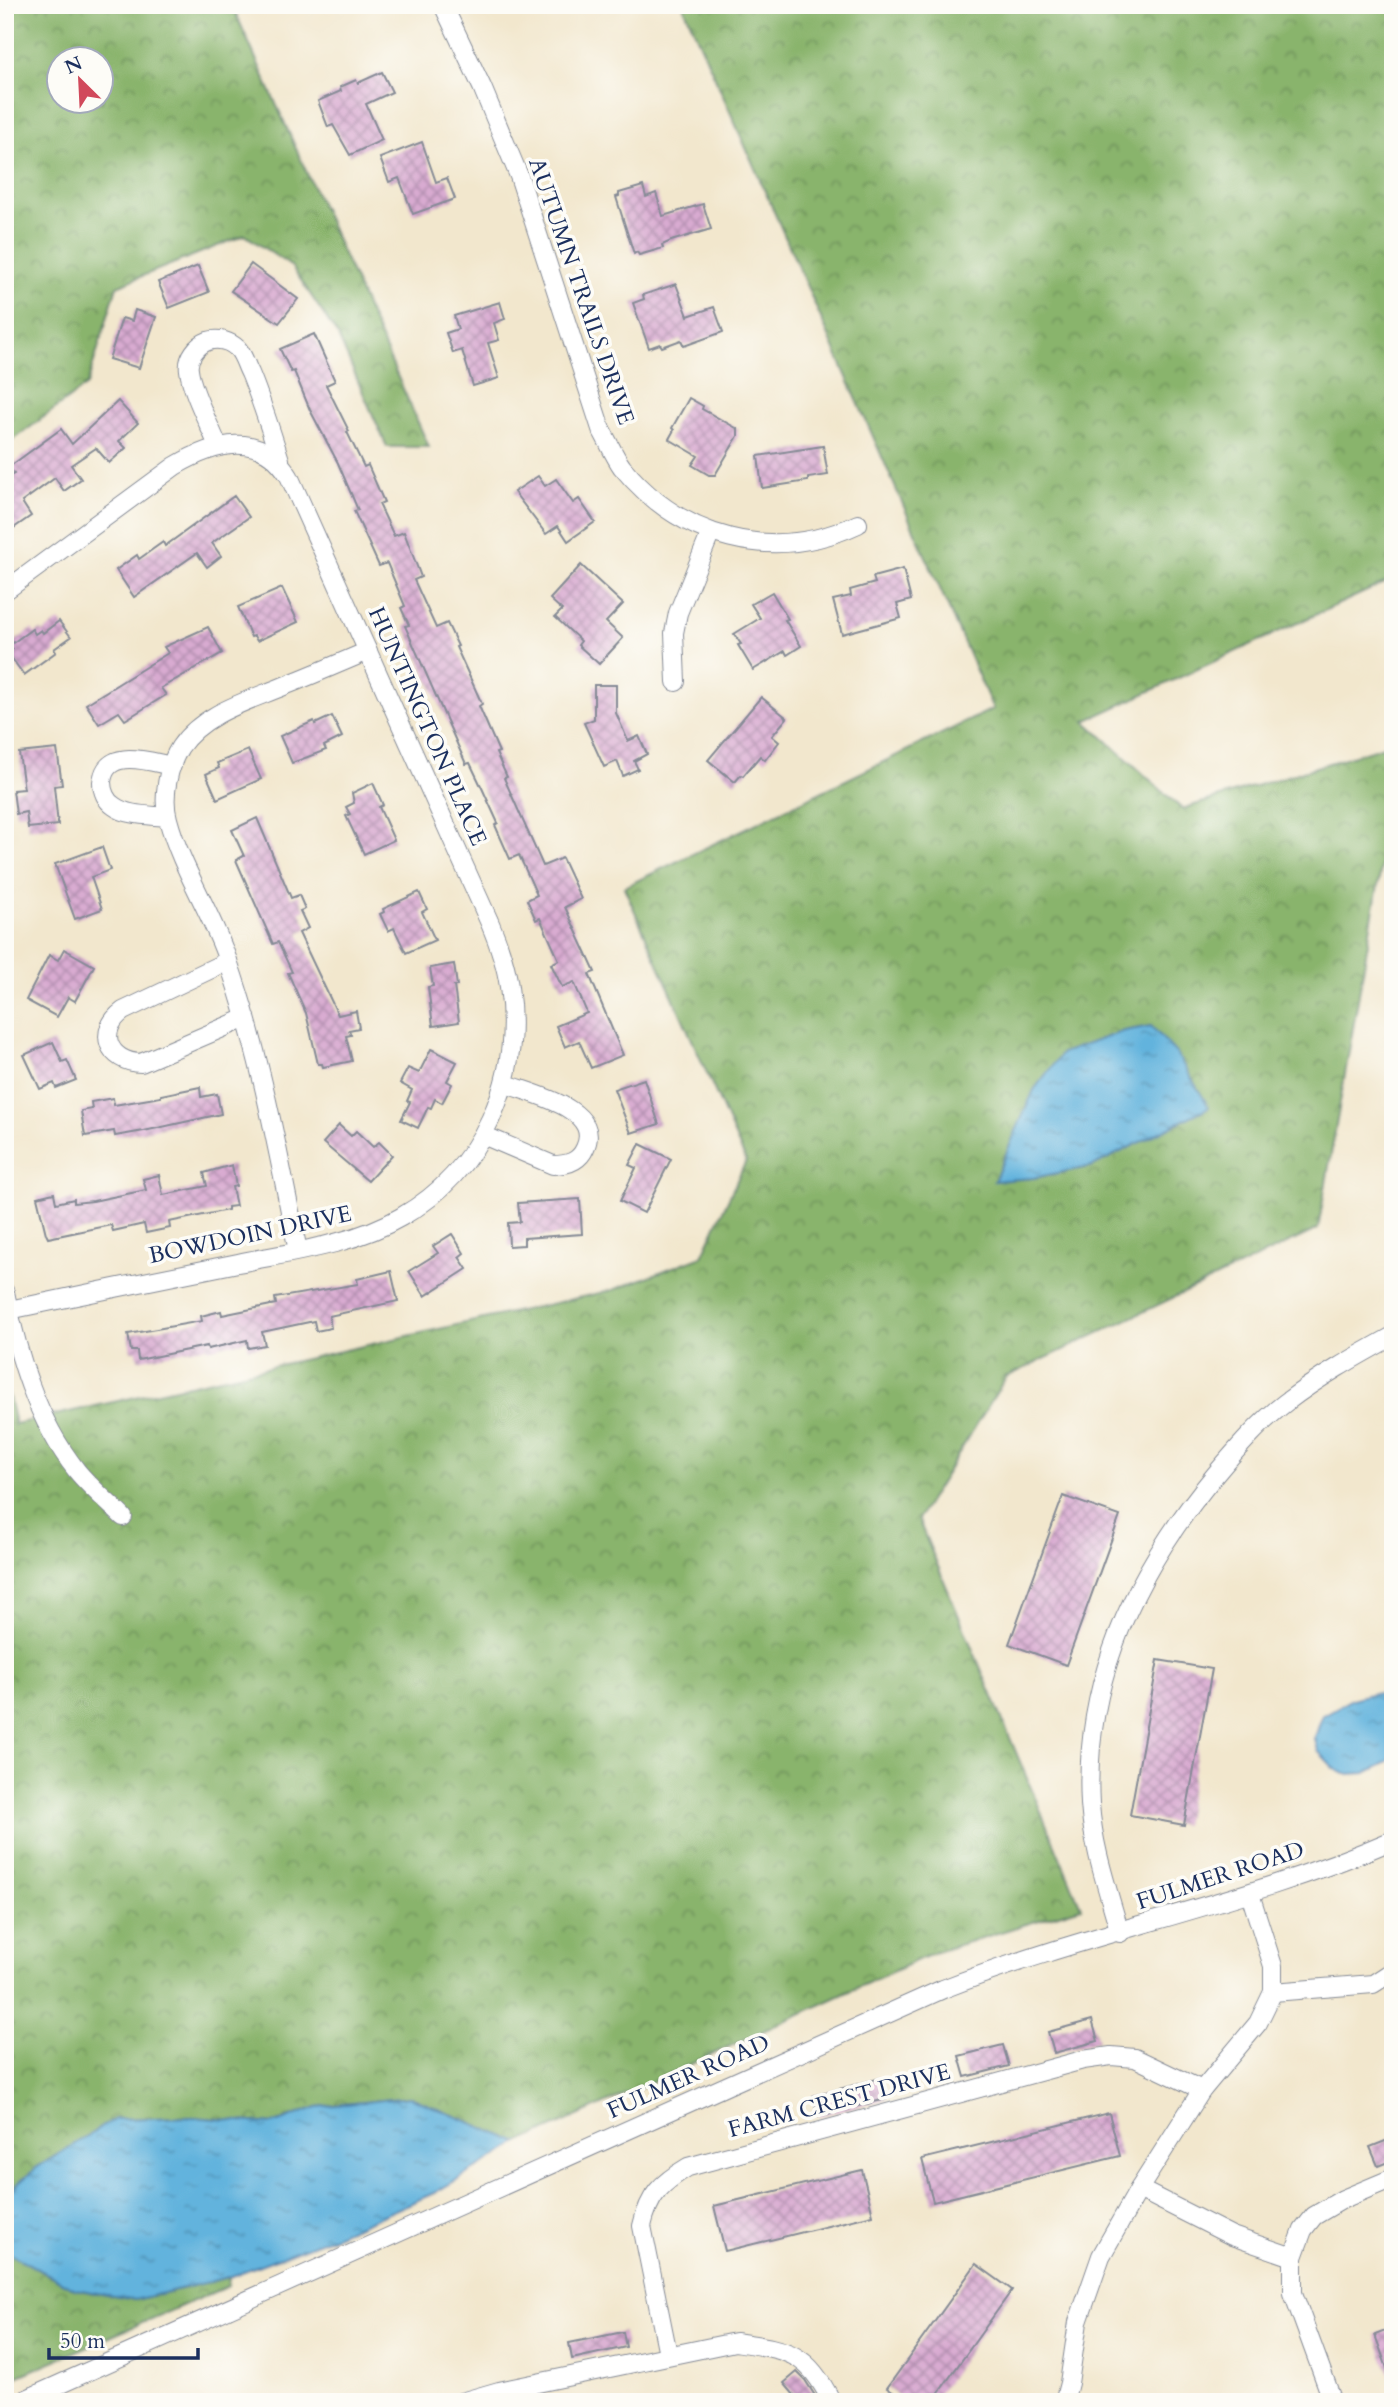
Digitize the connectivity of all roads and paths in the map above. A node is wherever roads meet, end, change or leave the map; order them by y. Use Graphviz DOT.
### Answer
graph roads {
  1 [pos="443,5"];
  2 [pos="218,446"];
  3 [pos="280,460"];
  4 [pos="858,524"];
  5 [pos="711,532"];
  6 [pos="5,591"];
  7 [pos="368,651"];
  8 [pos="676,682"];
  9 [pos="172,766"];
  10 [pos="167,817"];
  11 [pos="228,961"];
  12 [pos="246,1018"];
  13 [pos="506,1084"];
  14 [pos="478,1143"];
  15 [pos="298,1251"];
  16 [pos="7,1301"];
  17 [pos="1393,1336"];
  18 [pos="123,1517"];
  19 [pos="1393,1840"];
  20 [pos="1250,1894"];
  21 [pos="1120,1933"];
  22 [pos="1393,1971"];
  23 [pos="1273,1992"];
  24 [pos="1202,2090"];
  25 [pos="1393,2178"];
  26 [pos="1139,2189"];
  27 [pos="1293,2257"];
  28 [pos="668,2354"];
  29 [pos="20,2402"];
  30 [pos="461,2402"];
  31 [pos="832,2402"];
  32 [pos="1064,2402"];
  33 [pos="1333,2402"];
  1 -- 5 [label="street, AUTUMN TRAILS DRIVE"];
  2 -- 3 [label="street"];
  2 -- 3 [label="street, HUNTINGTON PLACE"];
  2 -- 6 [label="street"];
  3 -- 7 [label="street, HUNTINGTON PLACE"];
  4 -- 5 [label="street, AUTUMN TRAILS DRIVE"];
  5 -- 8 [label="street"];
  7 -- 9 [label="street"];
  7 -- 13 [label="street, HUNTINGTON PLACE"];
  9 -- 10 [label="street"];
  9 -- 10 [label="street"];
  10 -- 11 [label="street"];
  11 -- 12 [label="street"];
  11 -- 12 [label="street"];
  12 -- 15 [label="street"];
  13 -- 14 [label="street, HUNTINGTON PLACE"];
  13 -- 14 [label="street"];
  14 -- 15 [label="street, BOWDOIN DRIVE"];
  15 -- 16 [label="street, BOWDOIN DRIVE"];
  16 -- 18 [label="street"];
  17 -- 21 [label="street"];
  19 -- 20 [label="street, FULMER ROAD"];
  20 -- 21 [label="street, FULMER ROAD"];
  20 -- 23 [label="street"];
  21 -- 29 [label="street, FULMER ROAD"];
  22 -- 23 [label="street"];
  23 -- 24 [label="street"];
  24 -- 26 [label="street"];
  24 -- 28 [label="street, FARM CREST DRIVE"];
  25 -- 27 [label="street"];
  26 -- 27 [label="street"];
  26 -- 32 [label="street"];
  27 -- 33 [label="street"];
  28 -- 30 [label="street"];
  28 -- 31 [label="street"];
}
